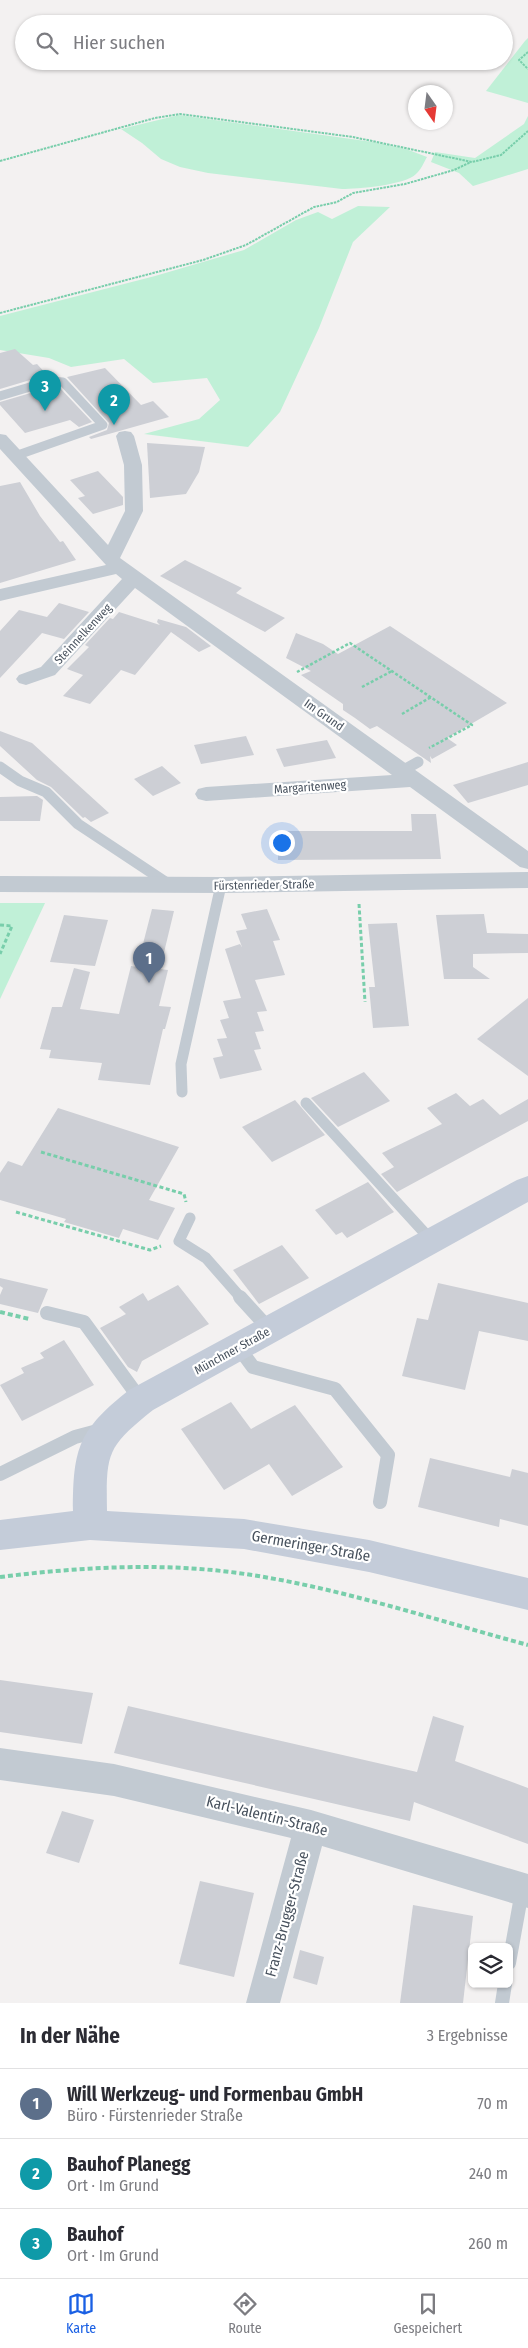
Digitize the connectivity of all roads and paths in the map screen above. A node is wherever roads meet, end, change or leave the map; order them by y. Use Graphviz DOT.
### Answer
graph roads {
  1 [pos="528,52"];
  2 [pos="528,68"];
  3 [pos="528,132"];
  4 [pos="0,161"];
  5 [pos="472,162"];
  6 [pos="0,312"];
  7 [pos="0,396"];
  8 [pos="125,436"];
  9 [pos="0,439"];
  10 [pos="11,459"];
  11 [pos="121,569"];
  12 [pos="0,595"];
  13 [pos="392,671"];
  14 [pos="26,679"];
  15 [pos="278,682"];
  16 [pos="362,687"];
  17 [pos="431,697"];
  18 [pos="402,714"];
  19 [pos="0,767"];
  20 [pos="408,770"];
  21 [pos="206,794"];
  22 [pos="528,862"];
  23 [pos="528,880"];
  24 [pos="358,883"];
  25 [pos="0,884"];
  26 [pos="170,885"];
  27 [pos="221,886"];
  28 [pos="0,925"];
  29 [pos="0,954"];
  30 [pos="365,1002"];
  31 [pos="182,1092"];
  32 [pos="306,1103"];
  33 [pos="41,1152"];
  34 [pos="528,1188"];
  35 [pos="16,1212"];
  36 [pos="190,1218"];
  37 [pos="179,1241"];
  38 [pos="432,1241"];
  39 [pos="0,1312"];
  40 [pos="47,1313"];
  41 [pos="270,1331"];
  42 [pos="238,1348"];
  43 [pos="141,1400"];
  44 [pos="107,1428"];
  45 [pos="0,1474"];
  46 [pos="380,1502"];
  47 [pos="90,1525"];
  48 [pos="0,1535"];
  49 [pos="0,1577"];
  50 [pos="528,1594"];
  51 [pos="528,1645"];
  52 [pos="0,1764"];
  53 [pos="311,1826"];
  54 [pos="525,1890"];
  55 [pos="513,1945"];
  56 [pos="504,1988"];
  57 [pos="263,2003"];
  58 [pos="502,2003"];
  1 -- 2 [label="path"];
  3 -- 5 [label="path"];
  4 -- 5 [label="path"];
  5 -- 6 [label="path"];
  7 -- 10 [label="lane"];
  8 -- 11 [label="street"];
  9 -- 10 [label="street, Im Grund"];
  10 -- 11 [label="street, Im Grund"];
  11 -- 12 [label="street"];
  11 -- 14 [label="street, Steinnelkenweg"];
  11 -- 15 [label="street, Im Grund"];
  13 -- 15 [label="path"];
  13 -- 16 [label="path"];
  13 -- 17 [label="path"];
  15 -- 20 [label="street, Im Grund"];
  17 -- 18 [label="path"];
  17 -- 20 [label="path"];
  19 -- 26 [label="lane"];
  20 -- 21 [label="street, Margaritenweg"];
  20 -- 22 [label="street, Im Grund"];
  23 -- 24 [label="street, Fürstenrieder Straße"];
  24 -- 27 [label="street, Fürstenrieder Straße"];
  24 -- 30 [label="path"];
  25 -- 26 [label="street, Fürstenrieder Straße"];
  26 -- 27 [label="street, Fürstenrieder Straße"];
  27 -- 31 [label="lane"];
  28 -- 29 [label="path"];
  32 -- 38 [label="lane"];
  33 -- 36 [label="path"];
  34 -- 38 [label="main road, Münchner Straße"];
  35 -- 37 [label="path"];
  36 -- 37 [label="lane"];
  37 -- 41 [label="lane"];
  38 -- 41 [label="main road, Münchner Straße"];
  39 -- 40 [label="path"];
  40 -- 43 [label="lane"];
  41 -- 42 [label="main road, Münchner Straße"];
  42 -- 43 [label="main road, Münchner Straße"];
  42 -- 46 [label="lane"];
  43 -- 44 [label="main road, Münchner Straße"];
  44 -- 45 [label="lane"];
  44 -- 47 [label="main road, Münchner Straße"];
  47 -- 48 [label="main road"];
  47 -- 50 [label="main road, Germeringer Straße"];
  49 -- 51 [label="path"];
  52 -- 53 [label="street, Karl-Valentin-Straße"];
  53 -- 54 [label="street, Karl-Valentin-Straße"];
  53 -- 57 [label="street, Franz-Brugger-Straße"];
  54 -- 55 [label="lane"];
  56 -- 58 [label="lane"];
}
